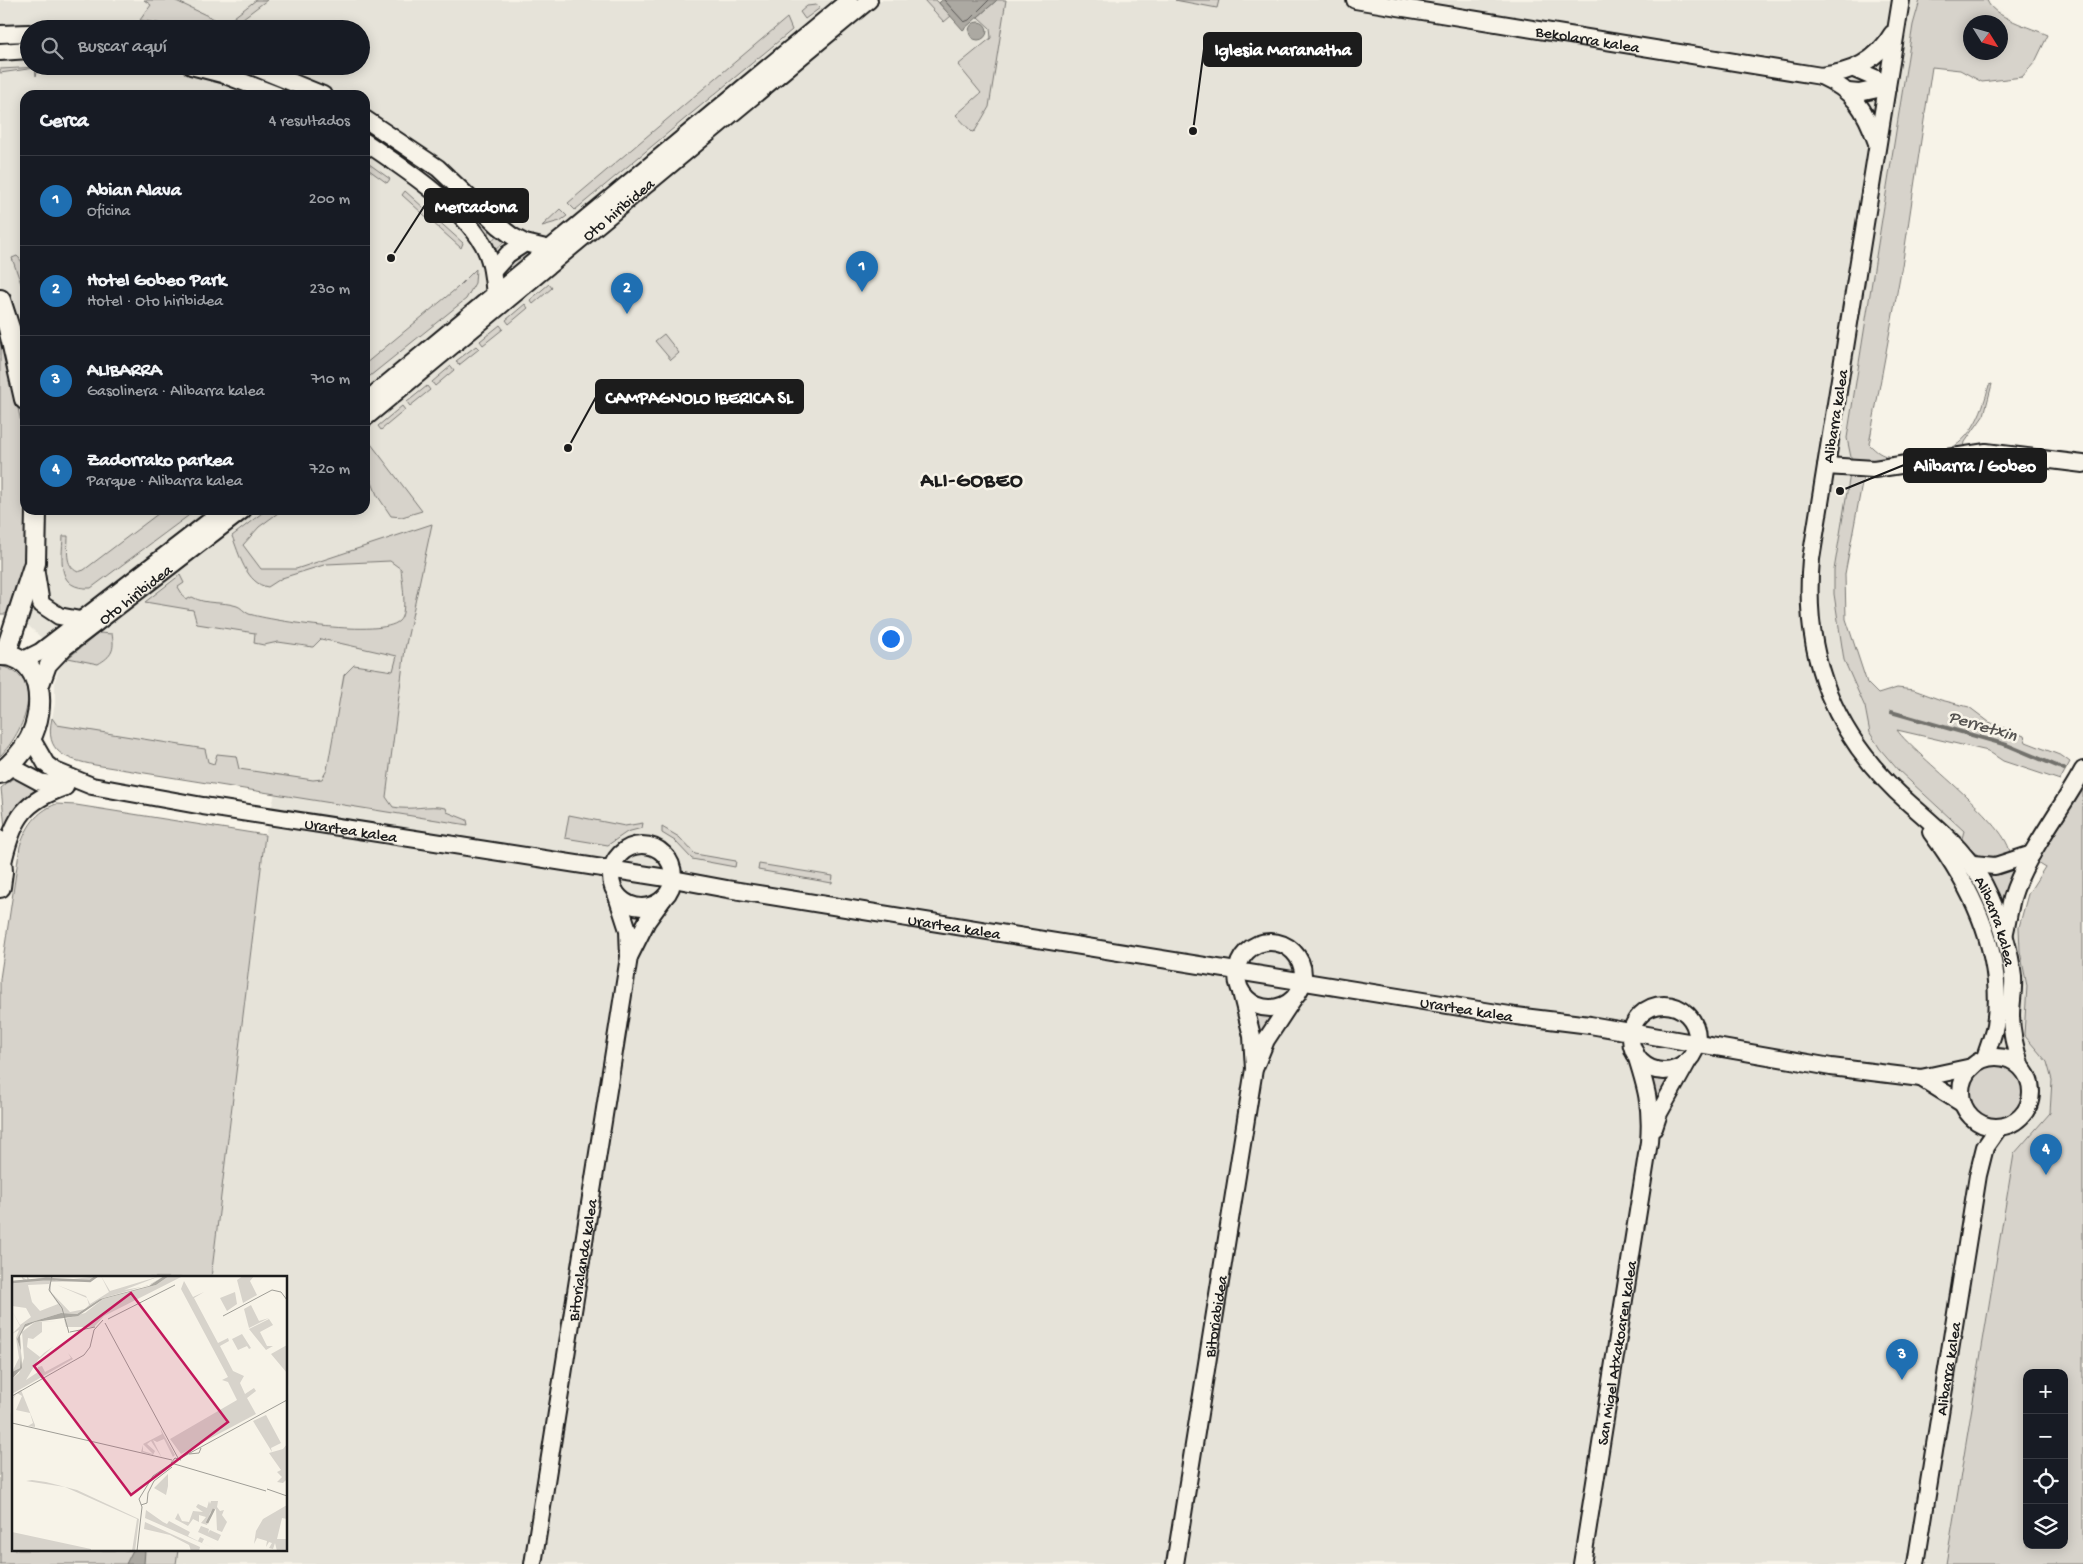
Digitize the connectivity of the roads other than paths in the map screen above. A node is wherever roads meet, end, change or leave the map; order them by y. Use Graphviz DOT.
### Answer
graph roads {
  1 [pos="849,0"];
  2 [pos="869,0"];
  3 [pos="1355,0"];
  4 [pos="1901,0"];
  5 [pos="1896,28"];
  6 [pos="20,33"];
  7 [pos="0,34"];
  8 [pos="20,51"];
  9 [pos="0,52"];
  10 [pos="1854,69"];
  11 [pos="224,75"];
  12 [pos="274,75"];
  13 [pos="1821,76"];
  14 [pos="1887,87"];
  15 [pos="249,90"];
  16 [pos="311,90"];
  17 [pos="1848,92"];
  18 [pos="370,122"];
  19 [pos="370,145"];
  20 [pos="1877,145"];
  21 [pos="525,243"];
  22 [pos="550,249"];
  23 [pos="493,271"];
  24 [pos="495,295"];
  25 [pos="0,300"];
  26 [pos="20,377"];
  27 [pos="370,398"];
  28 [pos="370,414"];
  29 [pos="2083,464"];
  30 [pos="1826,466"];
  31 [pos="36,515"];
  32 [pos="217,515"];
  33 [pos="237,515"];
  34 [pos="35,562"];
  35 [pos="80,620"];
  36 [pos="9,657"];
  37 [pos="40,687"];
  38 [pos="31,738"];
  39 [pos="5,770"];
  40 [pos="2083,770"];
  41 [pos="92,786"];
  42 [pos="65,787"];
  43 [pos="1910,804"];
  44 [pos="0,841"];
  45 [pos="2032,854"];
  46 [pos="1973,864"];
  47 [pos="2,865"];
  48 [pos="612,869"];
  49 [pos="673,879"];
  50 [pos="0,887"];
  51 [pos="616,893"];
  52 [pos="665,897"];
  53 [pos="2004,936"];
  54 [pos="629,957"];
  55 [pos="1236,970"];
  56 [pos="1302,982"];
  57 [pos="1241,992"];
  58 [pos="1293,998"];
  59 [pos="1631,1033"];
  60 [pos="1697,1045"];
  61 [pos="1635,1052"];
  62 [pos="1688,1061"];
  63 [pos="1979,1063"];
  64 [pos="2021,1066"];
  65 [pos="1254,1069"];
  66 [pos="1921,1078"];
  67 [pos="1967,1110"];
  68 [pos="1999,1127"];
  69 [pos="1650,1142"];
  70 [pos="1979,1173"];
  71 [pos="533,1564"];
  72 [pos="1176,1564"];
  73 [pos="1582,1564"];
  74 [pos="1916,1564"];
  1 -- 22 [label="street, Oto hiribidea"];
  2 -- 28 [label="street, Oto hiribidea"];
  3 -- 13 [label="street, Bekolarra kalea"];
  4 -- 5 [label="street, Alibarra kalea"];
  5 -- 10 [label="street, Bekolarra kalea"];
  5 -- 14 [label="street, Alibarra kalea"];
  6 -- 7 [label="street"];
  8 -- 9 [label="street"];
  10 -- 13 [label="street, Bekolarra kalea"];
  10 -- 14 [label="street"];
  11 -- 15 [label="street"];
  12 -- 16 [label="street"];
  13 -- 17 [label="street, Bekolarra kalea"];
  14 -- 17 [label="street"];
  14 -- 20 [label="street, Alibarra kalea"];
  17 -- 20 [label="street, Bekolarra kalea"];
  18 -- 21 [label="street"];
  19 -- 23 [label="street"];
  20 -- 30 [label="street, Alibarra kalea"];
  21 -- 22 [label="street"];
  21 -- 23 [label="street"];
  22 -- 24 [label="street, Oto hiribidea"];
  23 -- 24 [label="street"];
  24 -- 27 [label="street, Oto hiribidea"];
  25 -- 26 [label="main road"];
  29 -- 30 [label="street"];
  30 -- 43 [label="street, Alibarra kalea"];
  31 -- 34 [label="main road"];
  32 -- 35 [label="street, Oto hiribidea"];
  33 -- 37 [label="street, Oto hiribidea"];
  34 -- 35 [label="street"];
  34 -- 36 [label="main road"];
  35 -- 36 [label="street, Oto hiribidea"];
  36 -- 37 [label="main road"];
  37 -- 38 [label="main road"];
  38 -- 39 [label="main road"];
  38 -- 41 [label="street, Urartea kalea"];
  39 -- 42 [label="street, Urartea kalea"];
  40 -- 45 [label="street"];
  41 -- 42 [label="street, Urartea kalea"];
  41 -- 48 [label="street, Urartea kalea"];
  42 -- 47 [label="street"];
  43 -- 46 [label="street, Alibarra kalea"];
  43 -- 63 [label="street, Alibarra kalea"];
  44 -- 47 [label="main road"];
  45 -- 46 [label="street"];
  45 -- 53 [label="street"];
  46 -- 53 [label="street, Alibarra kalea"];
  47 -- 50 [label="main road"];
  48 -- 49 [label="street, Urartea kalea"];
  48 -- 49 [label="street"];
  48 -- 51 [label="street"];
  49 -- 52 [label="street"];
  49 -- 55 [label="street, Urartea kalea"];
  51 -- 52 [label="street"];
  51 -- 54 [label="street, Bitorialanda kalea"];
  52 -- 54 [label="street, Bitorialanda kalea"];
  53 -- 64 [label="street, Alibarra kalea"];
  54 -- 71 [label="street, Bitorialanda kalea"];
  55 -- 56 [label="street, Urartea kalea"];
  55 -- 56 [label="street"];
  55 -- 57 [label="street"];
  56 -- 58 [label="street"];
  56 -- 59 [label="street, Urartea kalea"];
  57 -- 58 [label="street"];
  57 -- 65 [label="street, Bitoriabidea"];
  58 -- 65 [label="street, Bitoriabidea"];
  59 -- 60 [label="street, Urartea kalea"];
  59 -- 60 [label="street"];
  59 -- 61 [label="street"];
  60 -- 62 [label="street"];
  60 -- 66 [label="street, Urartea kalea"];
  61 -- 62 [label="street"];
  61 -- 69 [label="street, San Migel Atxakoaren kalea"];
  62 -- 69 [label="street, San Migel Atxakoaren kalea"];
  63 -- 64 [label="street"];
  63 -- 66 [label="street, Urartea kalea"];
  63 -- 67 [label="street"];
  64 -- 68 [label="street"];
  65 -- 72 [label="street, Bitoriabidea"];
  66 -- 67 [label="street, Urartea kalea"];
  67 -- 68 [label="street"];
  67 -- 70 [label="street, Alibarra kalea"];
  68 -- 70 [label="street, Alibarra kalea"];
  69 -- 73 [label="street, San Migel Atxakoaren kalea"];
  70 -- 74 [label="street, Alibarra kalea"];
}
